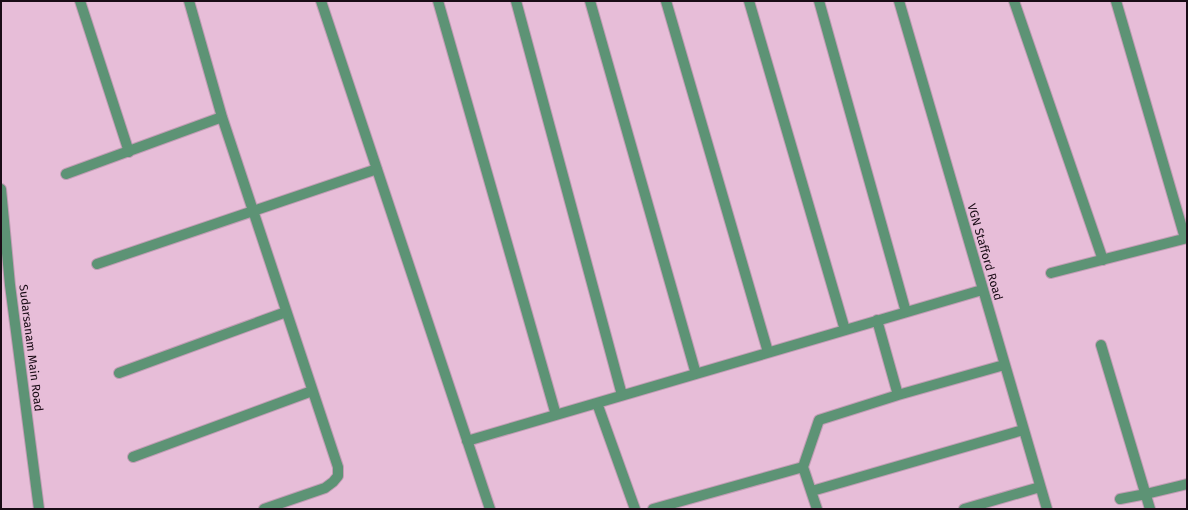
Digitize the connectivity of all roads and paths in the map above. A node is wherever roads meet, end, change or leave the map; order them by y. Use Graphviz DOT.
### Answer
graph roads {
  1 [pos="80,1"];
  2 [pos="189,1"];
  3 [pos="321,1"];
  4 [pos="438,1"];
  5 [pos="516,1"];
  6 [pos="590,1"];
  7 [pos="666,1"];
  8 [pos="749,1"];
  9 [pos="819,1"];
  10 [pos="899,1"];
  11 [pos="1014,1"];
  12 [pos="1116,1"];
  13 [pos="222,117"];
  14 [pos="129,152"];
  15 [pos="377,169"];
  16 [pos="66,174"];
  17 [pos="1,189"];
  18 [pos="252,210"];
  19 [pos="1186,238"];
  20 [pos="1103,260"];
  21 [pos="97,264"];
  22 [pos="1051,273"];
  23 [pos="5,285"];
  24 [pos="982,290"];
  25 [pos="286,312"];
  26 [pos="906,312"];
  27 [pos="877,320"];
  28 [pos="845,330"];
  29 [pos="1101,345"];
  30 [pos="768,352"];
  31 [pos="1004,365"];
  32 [pos="119,373"];
  33 [pos="696,374"];
  34 [pos="312,391"];
  35 [pos="622,395"];
  36 [pos="898,395"];
  37 [pos="598,403"];
  38 [pos="556,415"];
  39 [pos="1023,430"];
  40 [pos="467,441"];
  41 [pos="133,457"];
  42 [pos="802,467"];
  43 [pos="1187,484"];
  44 [pos="1040,487"];
  45 [pos="812,491"];
  46 [pos="1146,494"];
  47 [pos="1120,498"];
  48 [pos="39,509"];
  49 [pos="264,509"];
  50 [pos="490,509"];
  51 [pos="635,509"];
  52 [pos="653,509"];
  53 [pos="818,509"];
  54 [pos="964,509"];
  55 [pos="1046,509"];
  56 [pos="1150,509"];
  1 -- 14 [label="street"];
  2 -- 13 [label="street"];
  3 -- 15 [label="street"];
  4 -- 38 [label="street"];
  5 -- 35 [label="street"];
  6 -- 33 [label="street"];
  7 -- 30 [label="street"];
  8 -- 28 [label="street"];
  9 -- 26 [label="street"];
  10 -- 24 [label="street, VGN Stafford Road"];
  11 -- 20 [label="street"];
  12 -- 19 [label="street"];
  13 -- 14 [label="street"];
  13 -- 18 [label="street"];
  14 -- 16 [label="street"];
  15 -- 18 [label="street"];
  15 -- 40 [label="street"];
  17 -- 23 [label="street, Sudarsanam Main Road"];
  18 -- 21 [label="street"];
  18 -- 25 [label="street"];
  19 -- 20 [label="street"];
  20 -- 22 [label="street"];
  23 -- 48 [label="street, Sudarsanam Main Road"];
  24 -- 26 [label="street"];
  24 -- 31 [label="street, VGN Stafford Road"];
  25 -- 32 [label="street"];
  25 -- 34 [label="street"];
  26 -- 27 [label="street"];
  27 -- 28 [label="street"];
  27 -- 36 [label="street"];
  28 -- 30 [label="street"];
  29 -- 46 [label="street"];
  30 -- 33 [label="street"];
  31 -- 36 [label="street"];
  31 -- 39 [label="street, VGN Stafford Road"];
  33 -- 35 [label="street"];
  34 -- 41 [label="street"];
  34 -- 49 [label="street"];
  35 -- 37 [label="street"];
  36 -- 42 [label="street"];
  37 -- 38 [label="street"];
  37 -- 51 [label="street"];
  38 -- 40 [label="street"];
  39 -- 44 [label="street, VGN Stafford Road"];
  39 -- 45 [label="street"];
  40 -- 50 [label="street"];
  42 -- 45 [label="street"];
  42 -- 52 [label="street"];
  43 -- 46 [label="street"];
  44 -- 54 [label="street"];
  44 -- 55 [label="street, VGN Stafford Road"];
  45 -- 53 [label="street"];
  46 -- 47 [label="street"];
  46 -- 56 [label="street"];
}
